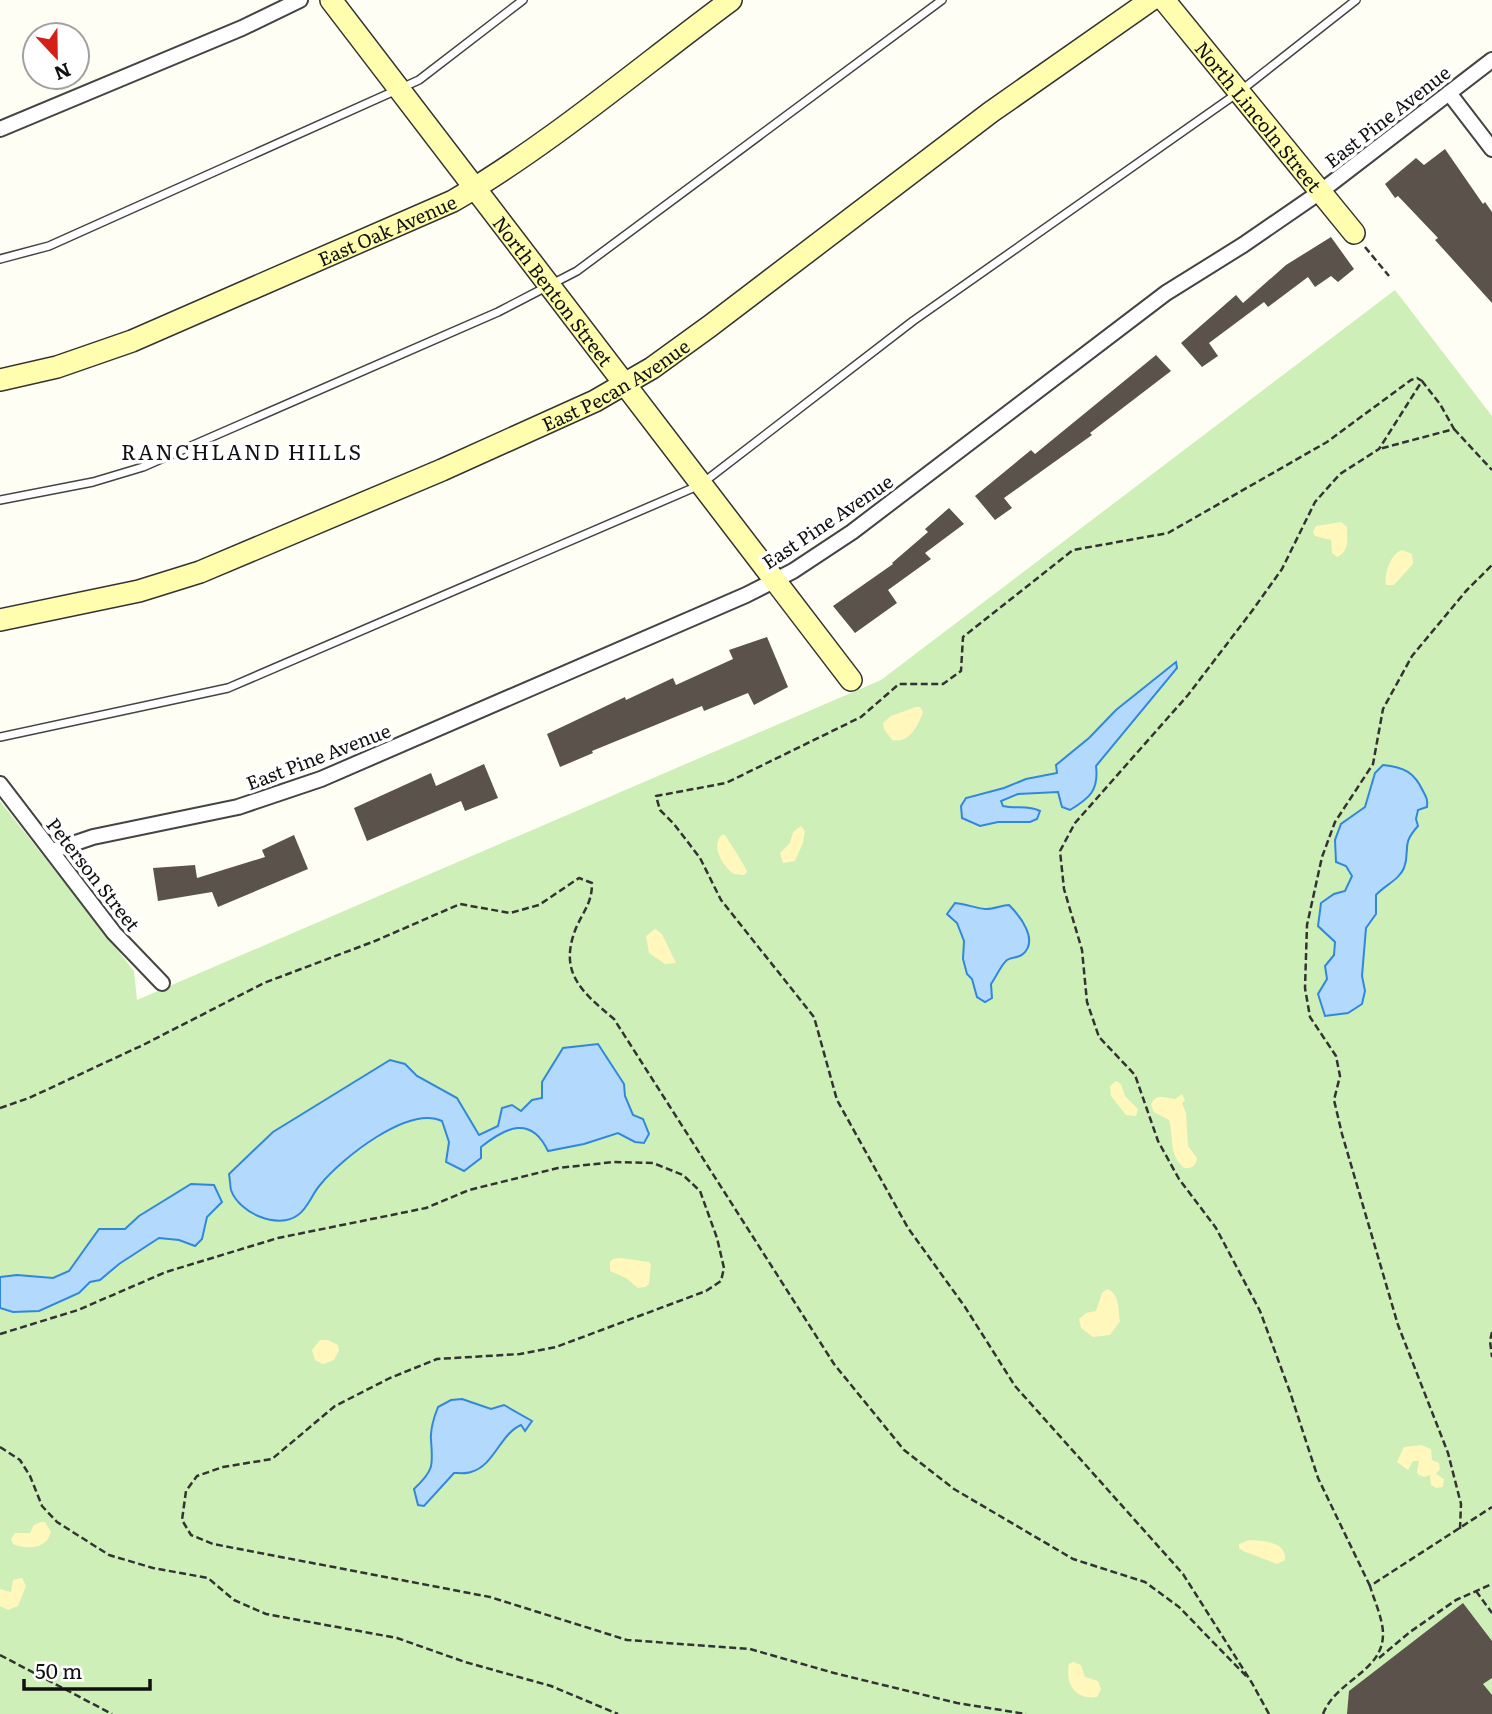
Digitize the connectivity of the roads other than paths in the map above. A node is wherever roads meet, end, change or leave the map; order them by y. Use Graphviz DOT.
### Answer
graph roads {
  1 [pos="300,0"];
  2 [pos="331,0"];
  3 [pos="523,0"];
  4 [pos="731,0"];
  5 [pos="942,0"];
  6 [pos="1151,0"];
  7 [pos="1164,0"];
  8 [pos="1356,0"];
  9 [pos="1492,60"];
  10 [pos="399,88"];
  11 [pos="1239,92"];
  12 [pos="1449,93"];
  13 [pos="0,129"];
  14 [pos="1492,149"];
  15 [pos="475,188"];
  16 [pos="1320,192"];
  17 [pos="1354,233"];
  18 [pos="0,259"];
  19 [pos="550,287"];
  20 [pos="0,380"];
  21 [pos="624,384"];
  22 [pos="700,485"];
  23 [pos="0,500"];
  24 [pos="774,581"];
  25 [pos="0,620"];
  26 [pos="851,680"];
  27 [pos="0,737"];
  28 [pos="0,784"];
  29 [pos="52,851"];
  30 [pos="162,983"];
  1 -- 13 [label="street"];
  2 -- 10 [label="street, North Benton Street"];
  3 -- 10 [label="lane"];
  4 -- 15 [label="street, East Oak Avenue"];
  5 -- 19 [label="lane"];
  6 -- 21 [label="street, East Pecan Avenue"];
  7 -- 11 [label="street, North Lincoln Street"];
  8 -- 11 [label="lane"];
  9 -- 12 [label="street, East Pine Avenue"];
  10 -- 15 [label="street, North Benton Street"];
  10 -- 18 [label="lane"];
  11 -- 16 [label="street, North Lincoln Street"];
  11 -- 22 [label="lane"];
  12 -- 14 [label="street"];
  12 -- 16 [label="street, East Pine Avenue"];
  15 -- 19 [label="street, North Benton Street"];
  15 -- 20 [label="street, East Oak Avenue"];
  16 -- 17 [label="street, North Lincoln Street"];
  16 -- 24 [label="street, East Pine Avenue"];
  19 -- 21 [label="street, North Benton Street"];
  19 -- 23 [label="lane"];
  21 -- 22 [label="street, North Benton Street"];
  21 -- 25 [label="street, East Pecan Avenue"];
  22 -- 24 [label="street, North Benton Street"];
  22 -- 27 [label="lane"];
  24 -- 26 [label="street, North Benton Street"];
  24 -- 29 [label="street, East Pine Avenue"];
  28 -- 29 [label="street, Peterson Street"];
  29 -- 30 [label="street, Peterson Street"];
}
